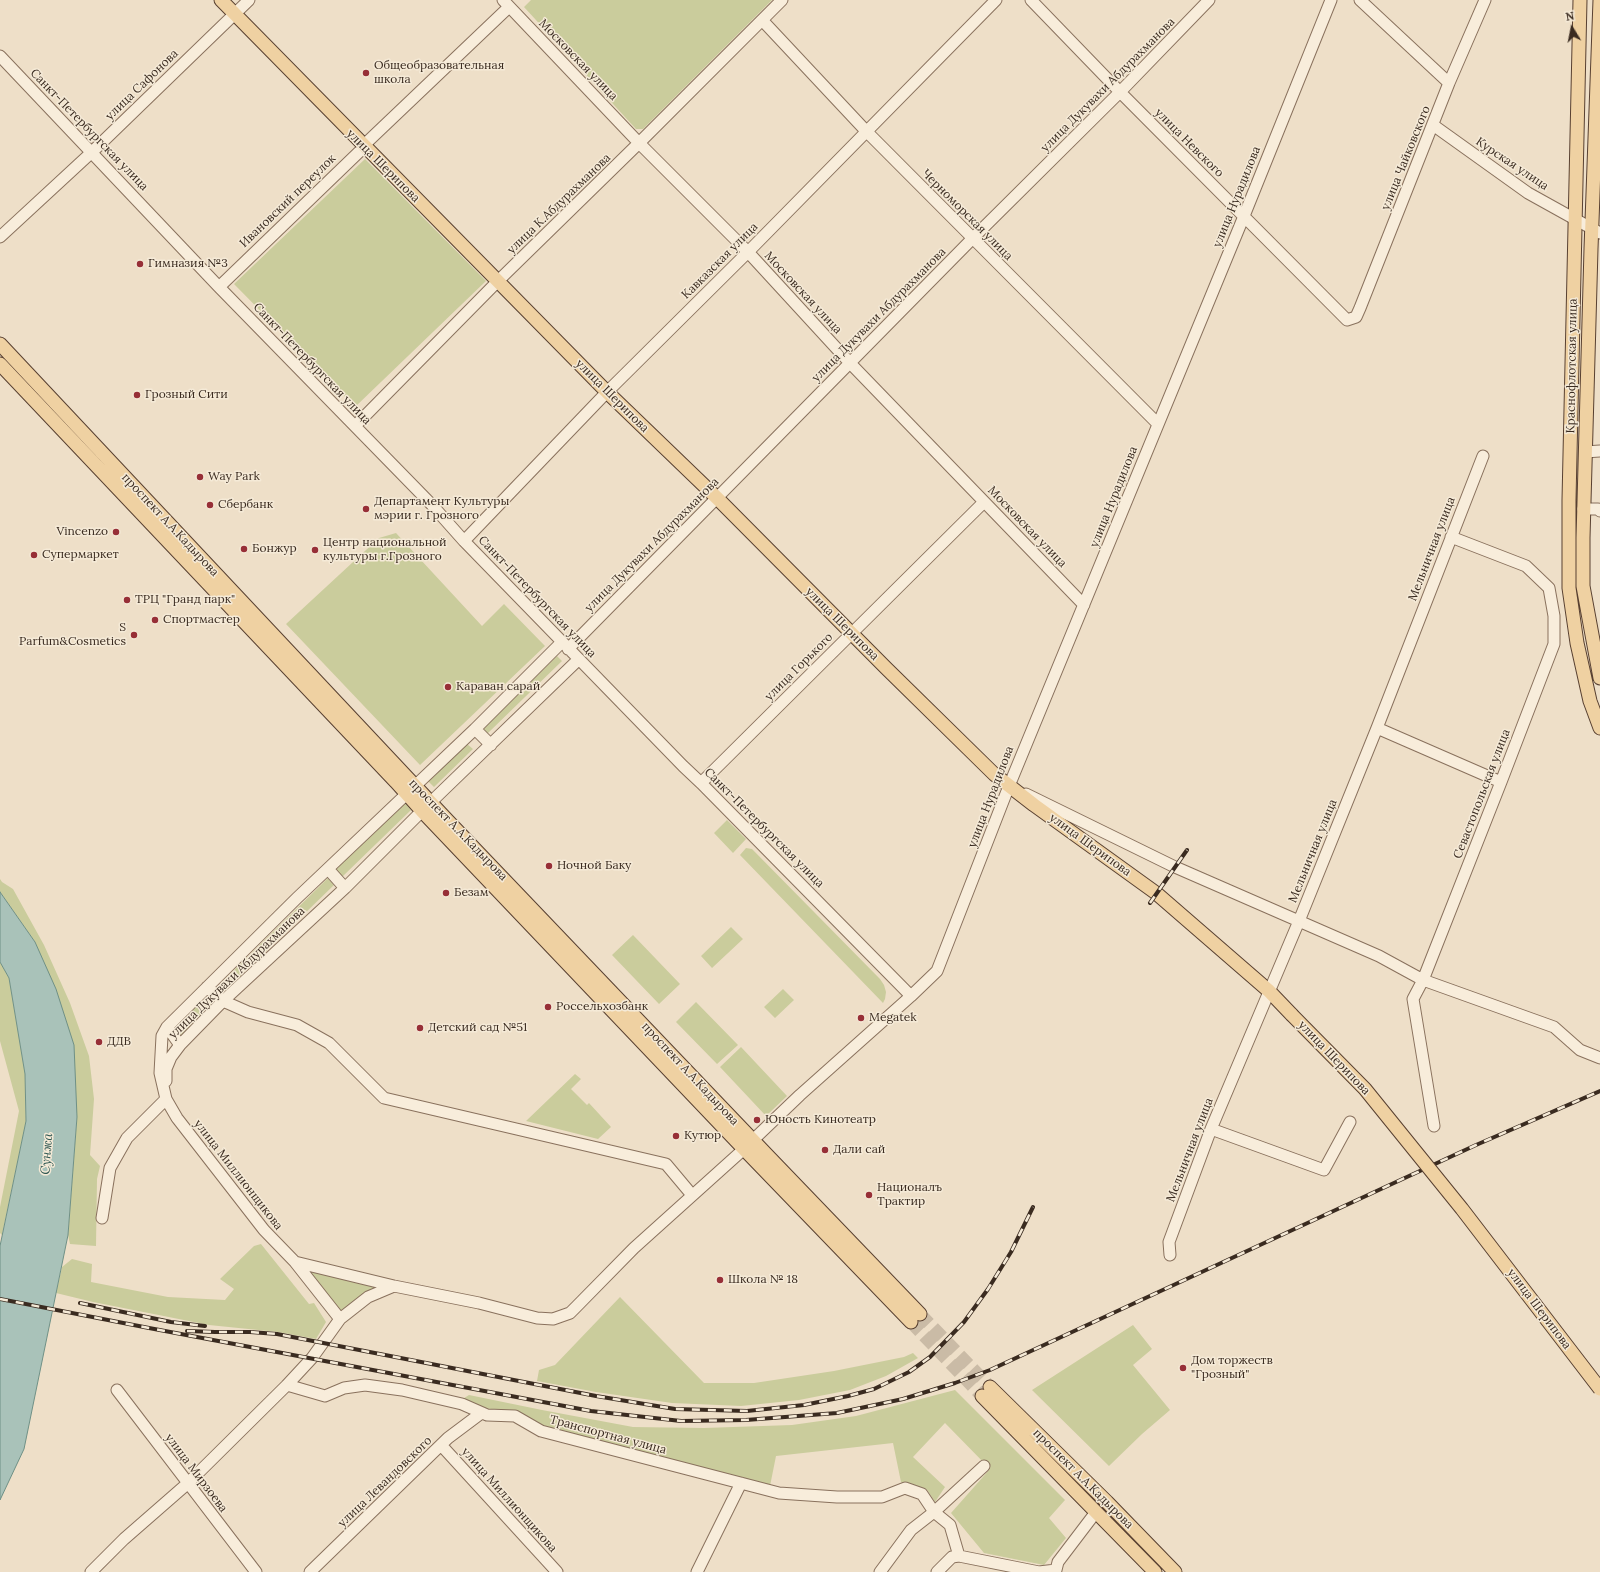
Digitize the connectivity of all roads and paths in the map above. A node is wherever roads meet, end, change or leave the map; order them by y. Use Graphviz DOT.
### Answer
graph roads {
  1 [pos="221,0"];
  2 [pos="249,0"];
  3 [pos="782,0"];
  4 [pos="996,0"];
  5 [pos="1031,0"];
  6 [pos="1209,0"];
  7 [pos="1331,0"];
  8 [pos="1360,0"];
  9 [pos="1485,0"];
  10 [pos="1580,0"];
  11 [pos="1600,0"];
  12 [pos="506,3"];
  13 [pos="234,14"];
  14 [pos="762,20"];
  15 [pos="0,56"];
  16 [pos="1449,83"];
  17 [pos="1120,92"];
  18 [pos="1433,125"];
  19 [pos="866,131"];
  20 [pos="639,144"];
  21 [pos="361,149"];
  22 [pos="92,152"];
  23 [pos="1244,216"];
  24 [pos="1576,219"];
  25 [pos="1596,230"];
  26 [pos="0,237"];
  27 [pos="972,239"];
  28 [pos="748,252"];
  29 [pos="497,282"];
  30 [pos="219,287"];
  31 [pos="1347,320"];
  32 [pos="0,344"];
  33 [pos="850,363"];
  34 [pos="1,367"];
  35 [pos="607,392"];
  36 [pos="1158,424"];
  37 [pos="355,426"];
  38 [pos="1600,451"];
  39 [pos="1585,452"];
  40 [pos="1483,456"];
  41 [pos="716,498"];
  42 [pos="984,502"];
  43 [pos="1583,509"];
  44 [pos="1600,511"];
  45 [pos="1451,537"];
  46 [pos="464,541"];
  47 [pos="1084,605"];
  48 [pos="851,633"];
  49 [pos="565,645"];
  50 [pos="579,659"];
  51 [pos="1600,678"];
  52 [pos="1377,728"];
  53 [pos="1600,728"];
  54 [pos="475,729"];
  55 [pos="491,745"];
  56 [pos="1501,782"];
  57 [pos="702,783"];
  58 [pos="1009,786"];
  59 [pos="411,790"];
  60 [pos="426,807"];
  61 [pos="328,869"];
  62 [pos="345,888"];
  63 [pos="1299,921"];
  64 [pos="1423,980"];
  65 [pos="207,987"];
  66 [pos="1269,991"];
  67 [pos="911,996"];
  68 [pos="223,1001"];
  69 [pos="167,1027"];
  70 [pos="180,1045"];
  71 [pos="1600,1058"];
  72 [pos="166,1099"];
  73 [pos="1350,1122"];
  74 [pos="1434,1126"];
  75 [pos="1211,1129"];
  76 [pos="748,1145"];
  77 [pos="692,1195"];
  78 [pos="102,1218"];
  79 [pos="1170,1255"];
  80 [pos="295,1262"];
  81 [pos="394,1286"];
  82 [pos="916,1318"];
  83 [pos="340,1319"];
  84 [pos="287,1385"];
  85 [pos="1600,1389"];
  86 [pos="117,1390"];
  87 [pos="480,1414"];
  88 [pos="441,1445"];
  89 [pos="984,1466"];
  90 [pos="741,1483"];
  91 [pos="187,1484"];
  92 [pos="934,1512"];
  93 [pos="1096,1512"];
  94 [pos="959,1556"];
  95 [pos="91,1572"];
  96 [pos="256,1572"];
  97 [pos="310,1572"];
  98 [pos="557,1572"];
  99 [pos="697,1572"];
  100 [pos="880,1572"];
  101 [pos="937,1572"];
  102 [pos="1156,1572"];
  103 [pos="1175,1572"];
  1 -- 13 [label="main road, улица Шерипова"];
  2 -- 13 [label="street, улица Сафонова"];
  3 -- 14 [label="street, улица К.Абдурахманова"];
  4 -- 19 [label="street, Кавказская улица"];
  5 -- 17 [label="street, улица Невского"];
  6 -- 17 [label="street, улица Дукувахи Абдурахманова"];
  7 -- 23 [label="street, улица Нурадилова"];
  8 -- 16 [label="street"];
  9 -- 16 [label="street, улица Чайковского"];
  10 -- 24 [label="main road, Краснофлотская улица"];
  11 -- 25 [label="main road, Краснофлотская улица"];
  12 -- 20 [label="street, Московская улица"];
  12 -- 21 [label="street, Ивановский переулок"];
  13 -- 21 [label="main road, улица Шерипова"];
  13 -- 22 [label="street, улица Сафонова"];
  14 -- 19 [label="street, Черноморская улица"];
  14 -- 20 [label="street, улица К.Абдурахманова"];
  15 -- 22 [label="street, Санкт-Петербургская улица"];
  16 -- 18 [label="street, улица Чайковского"];
  17 -- 23 [label="street, улица Невского"];
  17 -- 27 [label="street, улица Дукувахи Абдурахманова"];
  18 -- 24 [label="street, Курская улица"];
  18 -- 31 [label="street, улица Чайковского"];
  19 -- 27 [label="street, Черноморская улица"];
  19 -- 28 [label="street, Кавказская улица"];
  20 -- 28 [label="street, Московская улица"];
  20 -- 29 [label="street, улица К.Абдурахманова"];
  21 -- 29 [label="main road, улица Шерипова"];
  21 -- 30 [label="street, Ивановский переулок"];
  22 -- 26 [label="street, улица Сафонова"];
  22 -- 30 [label="street, Санкт-Петербургская улица"];
  23 -- 31 [label="street, улица Невского"];
  23 -- 36 [label="street, улица Нурадилова"];
  24 -- 25 [label="street, Курская улица"];
  24 -- 53 [label="main road, Краснофлотская улица"];
  25 -- 39 [label="main road, Краснофлотская улица"];
  27 -- 33 [label="street, улица Дукувахи Абдурахманова"];
  27 -- 36 [label="street, Черноморская улица"];
  28 -- 33 [label="street, Московская улица"];
  28 -- 35 [label="street, Кавказская улица"];
  29 -- 35 [label="main road, улица Шерипова"];
  29 -- 37 [label="street, улица К.Абдурахманова"];
  30 -- 37 [label="street, Санкт-Петербургская улица"];
  32 -- 59 [label="main road, проспект А.А.Кадырова"];
  33 -- 41 [label="street, улица Дукувахи Абдурахманова"];
  33 -- 42 [label="street, Московская улица"];
  34 -- 59 [label="main road, проспект А.А.Кадырова"];
  35 -- 41 [label="main road, улица Шерипова"];
  35 -- 46 [label="street, Кавказская улица"];
  36 -- 47 [label="street, улица Нурадилова"];
  37 -- 46 [label="street, Санкт-Петербургская улица"];
  38 -- 39 [label="street"];
  39 -- 43 [label="main road, Краснофлотская улица"];
  40 -- 45 [label="street, Мельничная улица"];
  41 -- 48 [label="main road, улица Шерипова"];
  41 -- 49 [label="street, улица Дукувахи Абдурахманова"];
  42 -- 47 [label="street, Московская улица"];
  42 -- 48 [label="street, улица Горького"];
  43 -- 44 [label="street"];
  43 -- 51 [label="main road, Краснофлотская улица"];
  45 -- 52 [label="street, Мельничная улица"];
  45 -- 56 [label="street, Севастопольская улица"];
  46 -- 49 [label="street, Санкт-Петербургская улица"];
  47 -- 58 [label="street, улица Нурадилова"];
  48 -- 57 [label="street, улица Горького"];
  48 -- 58 [label="main road, улица Шерипова"];
  49 -- 50 [label="street, Санкт-Петербургская улица"];
  49 -- 54 [label="street, улица Дукувахи Абдурахманова"];
  50 -- 55 [label="street, улица Дукувахи Абдурахманова"];
  50 -- 57 [label="street, Санкт-Петербургская улица"];
  52 -- 56 [label="street"];
  52 -- 63 [label="street, Мельничная улица"];
  54 -- 55 [label="street"];
  54 -- 59 [label="street, улица Дукувахи Абдурахманова"];
  55 -- 60 [label="street, улица Дукувахи Абдурахманова"];
  56 -- 64 [label="street, Севастопольская улица"];
  57 -- 67 [label="street, Санкт-Петербургская улица"];
  58 -- 63 [label="street, улица Шерипова"];
  58 -- 66 [label="main road, улица Шерипова"];
  58 -- 67 [label="street, улица Нурадилова"];
  59 -- 60 [label="main road, проспект А.А.Кадырова"];
  59 -- 61 [label="street, улица Дукувахи Абдурахманова"];
  60 -- 62 [label="street, улица Дукувахи Абдурахманова"];
  60 -- 76 [label="main road, проспект А.А.Кадырова"];
  61 -- 62 [label="street"];
  61 -- 65 [label="street, улица Дукувахи Абдурахманова"];
  62 -- 68 [label="street, улица Дукувахи Абдурахманова"];
  63 -- 64 [label="street, улица Шерипова"];
  63 -- 66 [label="street, Мельничная улица"];
  64 -- 71 [label="street, улица Шерипова"];
  64 -- 74 [label="street"];
  65 -- 68 [label="street"];
  65 -- 69 [label="street, улица Дукувахи Абдурахманова"];
  66 -- 75 [label="street, Мельничная улица"];
  66 -- 85 [label="main road, улица Шерипова, bridge"];
  67 -- 76 [label="street, улица Нурадилова"];
  68 -- 70 [label="street, улица Дукувахи Абдурахманова"];
  68 -- 77 [label="street"];
  69 -- 70 [label="street"];
  69 -- 72 [label="street, улица Дукувахи Абдурахманова"];
  70 -- 72 [label="street, улица Дукувахи Абдурахманова"];
  72 -- 78 [label="street"];
  72 -- 80 [label="street, улица Миллионщикова"];
  73 -- 75 [label="street"];
  75 -- 79 [label="street, Мельничная улица"];
  76 -- 77 [label="street, улица Нурадилова"];
  76 -- 82 [label="main road, проспект А.А.Кадырова"];
  77 -- 81 [label="street, улица Нурадилова"];
  80 -- 81 [label="street, улица Нурадилова"];
  80 -- 83 [label="street, улица Миллионщикова"];
  81 -- 83 [label="street"];
  83 -- 84 [label="street"];
  84 -- 87 [label="street, Транспортная улица"];
  84 -- 91 [label="street"];
  86 -- 91 [label="street, улица Мирзоева"];
  87 -- 88 [label="street, улица Левандовского"];
  87 -- 90 [label="street, Транспортная улица"];
  88 -- 97 [label="street, улица Левандовского"];
  88 -- 98 [label="street, улица Миллионщикова"];
  89 -- 92 [label="street"];
  90 -- 92 [label="street, Транспортная улица"];
  90 -- 99 [label="street"];
  91 -- 95 [label="street"];
  91 -- 96 [label="street, улица Мирзоева"];
  92 -- 94 [label="street"];
  92 -- 100 [label="street"];
  93 -- 94 [label="street"];
  93 -- 102 [label="main road, проспект А.А.Кадырова"];
  93 -- 103 [label="main road, проспект А.А.Кадырова"];
  94 -- 101 [label="street"];
}
